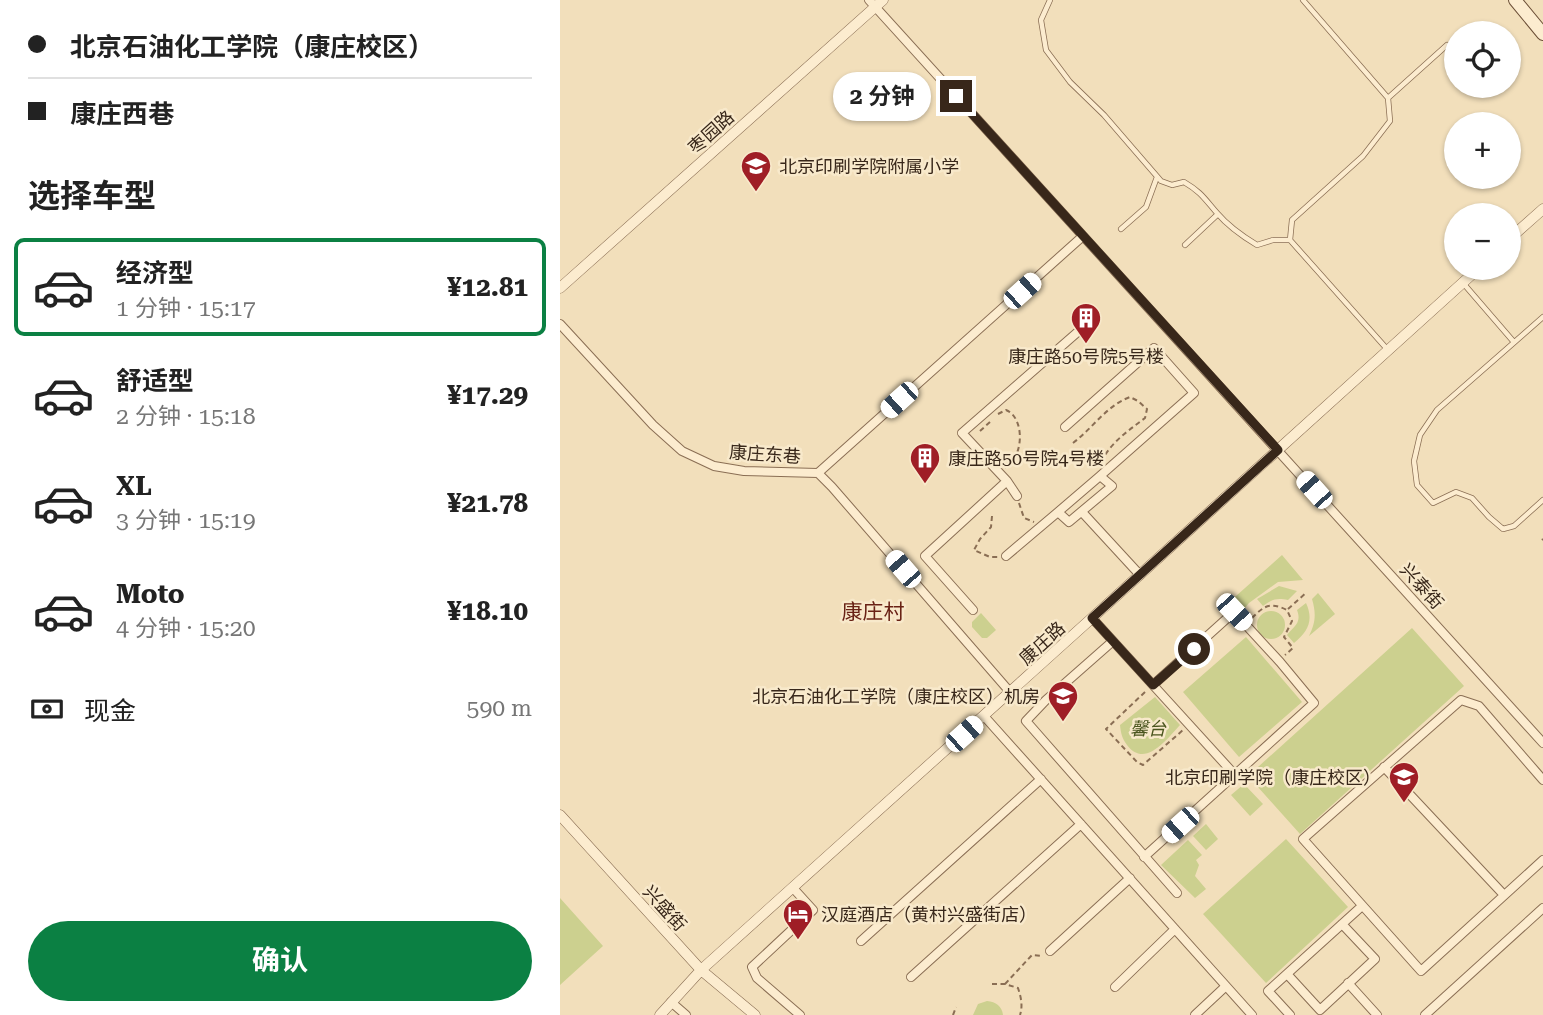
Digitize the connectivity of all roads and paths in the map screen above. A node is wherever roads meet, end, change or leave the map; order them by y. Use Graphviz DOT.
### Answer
graph roads {
  1 [pos="1050,0"];
  2 [pos="1303,0"];
  3 [pos="1515,0"];
  4 [pos="876,2"];
  5 [pos="1543,34"];
  6 [pos="1444,48"];
  7 [pos="1388,98"];
  8 [pos="1157,177"];
  9 [pos="1543,209"];
  10 [pos="1218,214"];
  11 [pos="1521,228"];
  12 [pos="1121,229"];
  13 [pos="1083,236"];
  14 [pos="1290,240"];
  15 [pos="1185,245"];
  16 [pos="1465,280"];
  17 [pos="1463,282"];
  18 [pos="560,288"];
  19 [pos="1543,317"];
  20 [pos="1088,323"];
  21 [pos="560,324"];
  22 [pos="1513,341"];
  23 [pos="1387,350"];
  24 [pos="996,415"];
  25 [pos="992,420"];
  26 [pos="1065,427"];
  27 [pos="966,438"];
  28 [pos="1073,443"];
  29 [pos="1278,450"];
  30 [pos="818,473"];
  31 [pos="1000,474"];
  32 [pos="1100,476"];
  33 [pos="1007,481"];
  34 [pos="1017,496"];
  35 [pos="1543,500"];
  36 [pos="1058,512"];
  37 [pos="1082,512"];
  38 [pos="992,516"];
  39 [pos="1045,522"];
  40 [pos="1006,556"];
  41 [pos="1140,575"];
  42 [pos="1307,592"];
  43 [pos="973,610"];
  44 [pos="1287,610"];
  45 [pos="1092,618"];
  46 [pos="1245,624"];
  47 [pos="1113,641"];
  48 [pos="1279,661"];
  49 [pos="1153,685"];
  50 [pos="1010,692"];
  51 [pos="984,716"];
  52 [pos="1189,725"];
  53 [pos="1543,743"];
  54 [pos="1384,767"];
  55 [pos="1235,775"];
  56 [pos="1041,779"];
  57 [pos="1543,780"];
  58 [pos="560,815"];
  59 [pos="1081,824"];
  60 [pos="1144,857"];
  61 [pos="1543,860"];
  62 [pos="1130,878"];
  63 [pos="793,888"];
  64 [pos="1177,893"];
  65 [pos="1504,895"];
  66 [pos="1362,906"];
  67 [pos="1543,908"];
  68 [pos="1342,924"];
  69 [pos="1175,929"];
  70 [pos="861,941"];
  71 [pos="1050,951"];
  72 [pos="701,970"];
  73 [pos="1287,974"];
  74 [pos="911,977"];
  75 [pos="992,984"];
  76 [pos="1005,984"];
  77 [pos="1348,984"];
  78 [pos="1226,986"];
  79 [pos="1115,987"];
  80 [pos="671,1002"];
  81 [pos="956,1007"];
  82 [pos="660,1015"];
  83 [pos="686,1015"];
  84 [pos="755,1015"];
  85 [pos="800,1015"];
  86 [pos="953,1015"];
  87 [pos="1020,1015"];
  88 [pos="1195,1015"];
  89 [pos="1252,1015"];
  90 [pos="1290,1015"];
  91 [pos="1377,1015"];
  92 [pos="1425,1015"];
  1 -- 8 [label="lane"];
  2 -- 7 [label="lane"];
  3 -- 5 [label="main road"];
  4 -- 13 [label="street, 兴泰街"];
  4 -- 18 [label="street, 枣园路"];
  6 -- 7 [label="lane"];
  7 -- 14 [label="lane"];
  8 -- 10 [label="lane"];
  8 -- 12 [label="lane"];
  9 -- 11 [label="street"];
  10 -- 14 [label="lane"];
  10 -- 15 [label="lane"];
  13 -- 29 [label="street, 兴泰街"];
  13 -- 30 [label="street"];
  14 -- 23 [label="lane"];
  16 -- 17 [label="street, 康庄路"];
  17 -- 22 [label="lane"];
  17 -- 23 [label="street, 康庄路"];
  19 -- 22 [label="lane"];
  20 -- 27 [label="street"];
  21 -- 30 [label="street, 康庄东巷"];
  22 -- 35 [label="lane"];
  23 -- 29 [label="street, 康庄路"];
  24 -- 31 [label="path"];
  25 -- 27 [label="path"];
  26 -- 32 [label="street"];
  27 -- 31 [label="street"];
  28 -- 32 [label="path"];
  29 -- 41 [label="street, 康庄路"];
  29 -- 53 [label="street, 兴泰街"];
  30 -- 50 [label="street, 康庄东巷"];
  31 -- 33 [label="street"];
  32 -- 36 [label="street"];
  32 -- 37 [label="street"];
  33 -- 34 [label="street"];
  33 -- 43 [label="street"];
  34 -- 39 [label="path"];
  36 -- 37 [label="street"];
  36 -- 39 [label="street"];
  37 -- 41 [label="street"];
  38 -- 40 [label="path"];
  39 -- 40 [label="street"];
  41 -- 45 [label="street, 康庄路"];
  42 -- 44 [label="path"];
  44 -- 46 [label="path"];
  44 -- 48 [label="path"];
  45 -- 47 [label="street"];
  45 -- 50 [label="street, 康庄路"];
  46 -- 48 [label="street"];
  46 -- 49 [label="street"];
  47 -- 49 [label="street"];
  47 -- 60 [label="street"];
  48 -- 55 [label="street"];
  49 -- 52 [label="street"];
  49 -- 52 [label="path"];
  50 -- 51 [label="street, 康庄路"];
  51 -- 56 [label="street"];
  51 -- 63 [label="street, 康庄路"];
  52 -- 55 [label="street"];
  54 -- 57 [label="street"];
  54 -- 65 [label="street"];
  54 -- 66 [label="street"];
  55 -- 60 [label="street"];
  56 -- 59 [label="street"];
  56 -- 70 [label="street"];
  58 -- 72 [label="street, 兴盛街"];
  59 -- 62 [label="street"];
  59 -- 74 [label="street"];
  60 -- 64 [label="street"];
  61 -- 65 [label="street"];
  62 -- 69 [label="street"];
  62 -- 71 [label="street"];
  63 -- 72 [label="street, 康庄路"];
  63 -- 85 [label="street"];
  65 -- 66 [label="street"];
  66 -- 68 [label="street"];
  67 -- 92 [label="street"];
  68 -- 73 [label="street"];
  68 -- 77 [label="street"];
  69 -- 78 [label="street"];
  69 -- 79 [label="street"];
  71 -- 76 [label="path"];
  72 -- 80 [label="street, 康庄路"];
  72 -- 84 [label="street, 兴盛街"];
  73 -- 77 [label="street"];
  73 -- 90 [label="street"];
  75 -- 76 [label="path"];
  76 -- 87 [label="path"];
  77 -- 91 [label="street"];
  78 -- 88 [label="street"];
  78 -- 89 [label="street"];
  80 -- 82 [label="street, 康庄路"];
  80 -- 83 [label="street"];
  81 -- 86 [label="path"];
}
